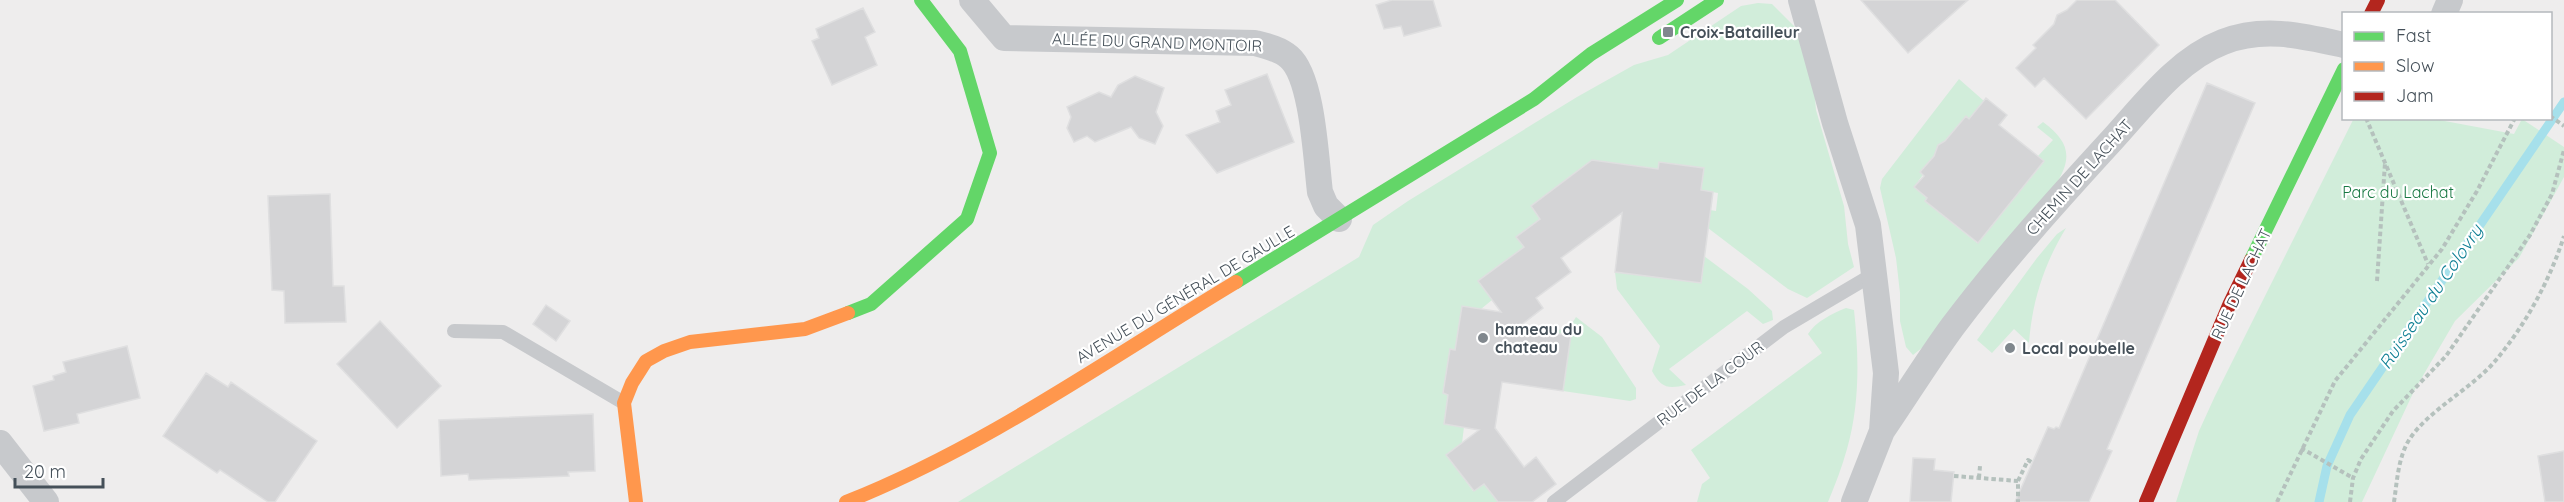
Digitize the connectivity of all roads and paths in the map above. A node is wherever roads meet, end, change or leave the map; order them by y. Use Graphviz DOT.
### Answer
graph roads {
  1 [pos="921,0"];
  2 [pos="972,0"];
  3 [pos="1677,0"];
  4 [pos="1717,0"];
  5 [pos="1801,0"];
  6 [pos="1650,43"];
  7 [pos="2342,45"];
  8 [pos="2342,71"];
  9 [pos="1573,84"];
  10 [pos="1534,99"];
  11 [pos="2367,120"];
  12 [pos="2514,120"];
  13 [pos="2564,150"];
  14 [pos="2385,162"];
  15 [pos="1340,219"];
  16 [pos="2564,236"];
  17 [pos="2428,264"];
  18 [pos="1872,275"];
  19 [pos="2377,281"];
  20 [pos="454,331"];
  21 [pos="624,403"];
  22 [pos="1882,431"];
  23 [pos="0,443"];
  24 [pos="2301,448"];
  25 [pos="2033,463"];
  26 [pos="1980,466"];
  27 [pos="1954,476"];
  28 [pos="1978,478"];
  29 [pos="2353,478"];
  30 [pos="2018,481"];
  31 [pos="46,502"];
  32 [pos="636,502"];
  33 [pos="846,502"];
  34 [pos="1554,502"];
  35 [pos="1854,502"];
  36 [pos="2018,502"];
  37 [pos="2146,502"];
  38 [pos="2277,502"];
  39 [pos="2350,502"];
  40 [pos="2394,502"];
  1 -- 21 [label="street"];
  2 -- 15 [label="street, ALLÉE DU GRAND MONTOIR"];
  3 -- 10 [label="street, AVENUE DU GÉNÉRAL DE GAULLE"];
  4 -- 6 [label="street"];
  5 -- 18 [label="street"];
  7 -- 22 [label="street, CHEMIN DE LACHAT"];
  8 -- 37 [label="street, RUE DE LACHAT"];
  9 -- 10 [label="street, AVENUE DU GÉNÉRAL DE GAULLE"];
  10 -- 15 [label="street, AVENUE DU GÉNÉRAL DE GAULLE"];
  11 -- 14 [label="path"];
  12 -- 17 [label="path"];
  13 -- 29 [label="path"];
  14 -- 17 [label="path"];
  14 -- 19 [label="path"];
  15 -- 33 [label="street, AVENUE DU GÉNÉRAL DE GAULLE"];
  16 -- 40 [label="path"];
  17 -- 24 [label="path"];
  18 -- 22 [label="street"];
  18 -- 34 [label="lane, RUE DE LA COUR"];
  20 -- 21 [label="lane"];
  21 -- 32 [label="street"];
  22 -- 35 [label="street"];
  23 -- 31 [label="street"];
  24 -- 29 [label="path"];
  24 -- 38 [label="path"];
  25 -- 30 [label="path"];
  26 -- 28 [label="path"];
  27 -- 28 [label="path"];
  28 -- 30 [label="path"];
  29 -- 39 [label="path"];
  30 -- 36 [label="path"];
}
